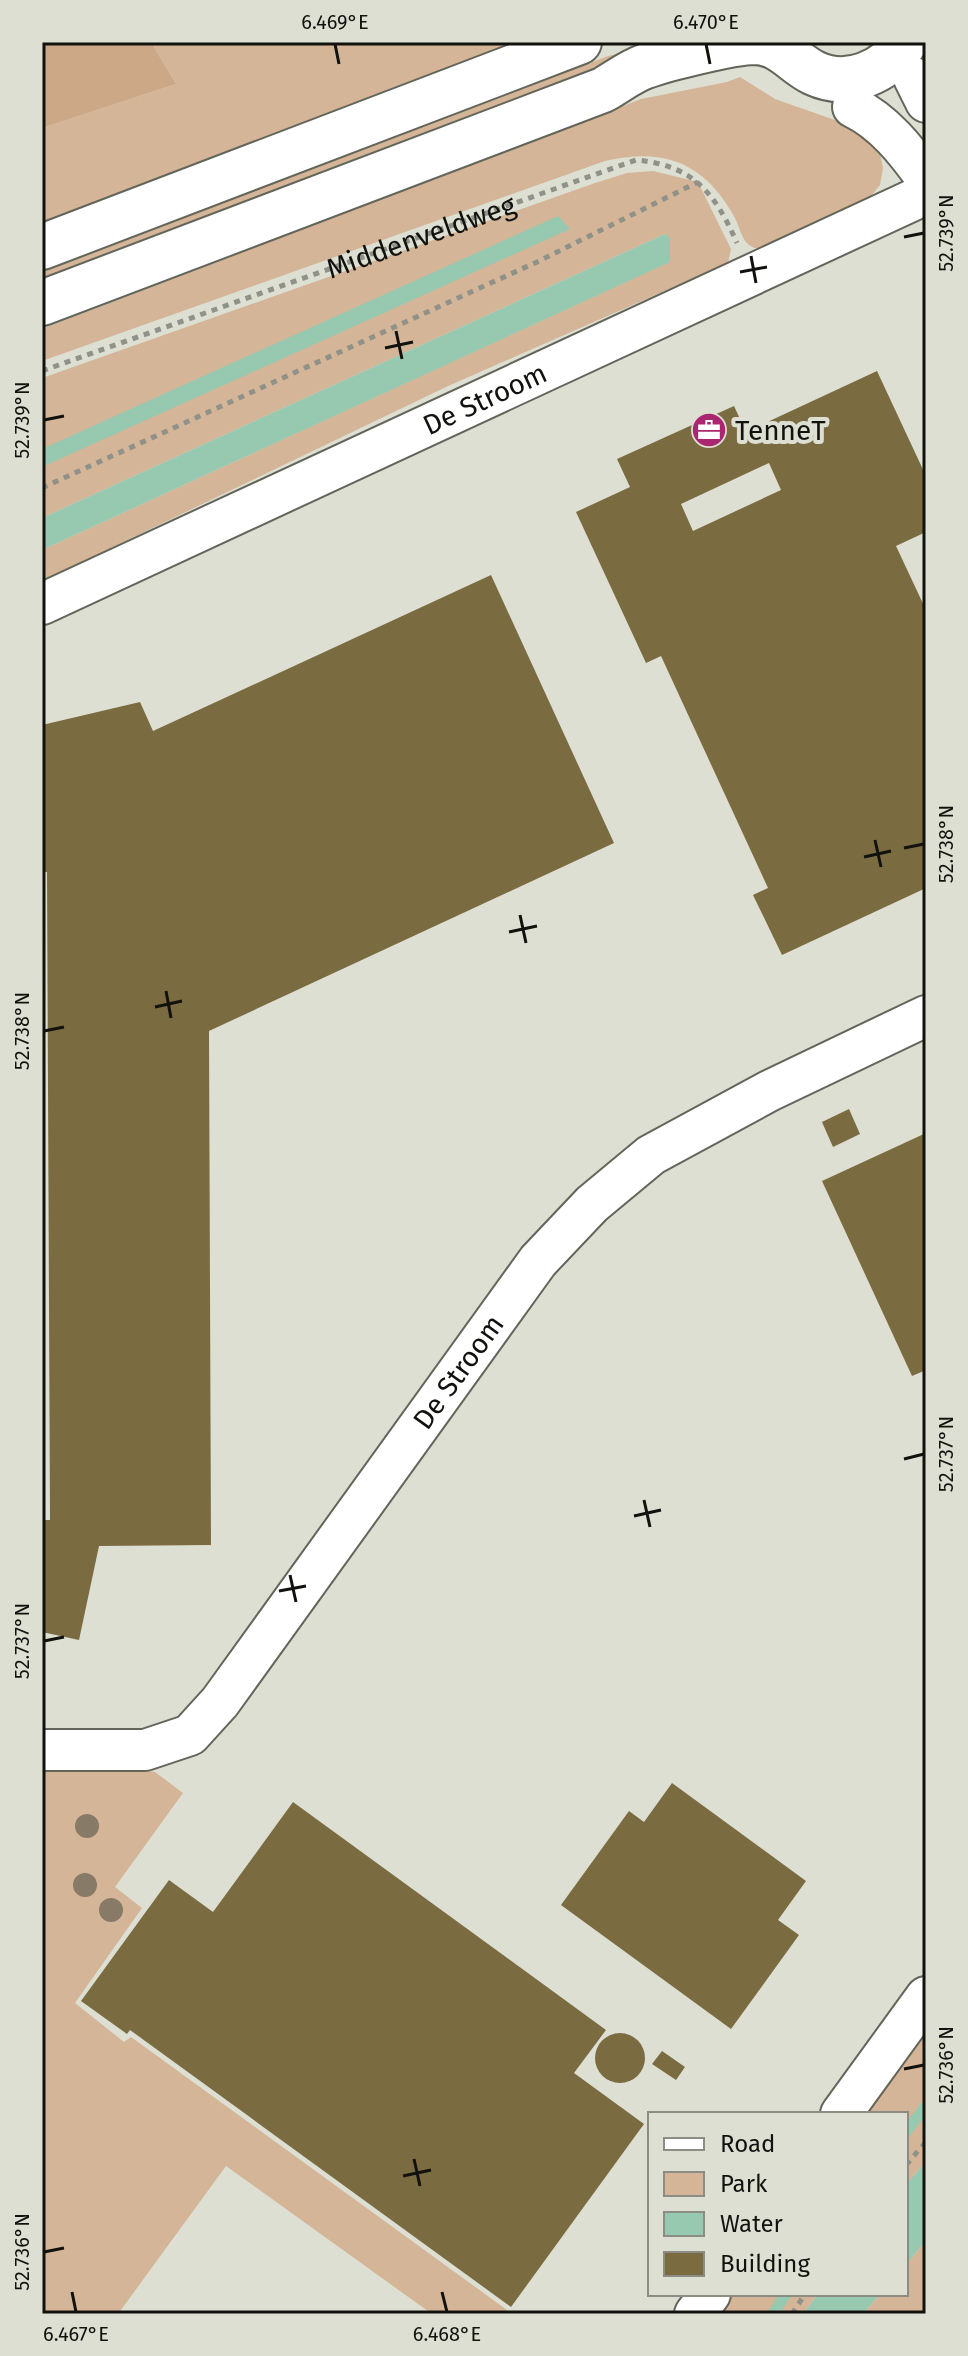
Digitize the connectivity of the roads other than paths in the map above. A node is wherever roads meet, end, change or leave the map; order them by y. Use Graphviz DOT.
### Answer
graph roads {
  1 [pos="583,43"];
  2 [pos="758,55"];
  3 [pos="916,66"];
  4 [pos="853,107"];
  5 [pos="926,178"];
  6 [pos="926,194"];
  7 [pos="42,247"];
  8 [pos="42,303"];
  9 [pos="42,604"];
  10 [pos="926,1016"];
  11 [pos="42,1750"];
  12 [pos="926,1997"];
  13 [pos="842,2112"];
  14 [pos="708,2296"];
  15 [pos="695,2314"];
  1 -- 7 [label="main road"];
  2 -- 3 [label="main road"];
  2 -- 4 [label="main road"];
  2 -- 8 [label="main road"];
  3 -- 4 [label="main road"];
  4 -- 5 [label="street"];
  6 -- 9 [label="street, De Stroom"];
  10 -- 11 [label="street, De Stroom"];
  12 -- 13 [label="street"];
  14 -- 15 [label="street"];
}
